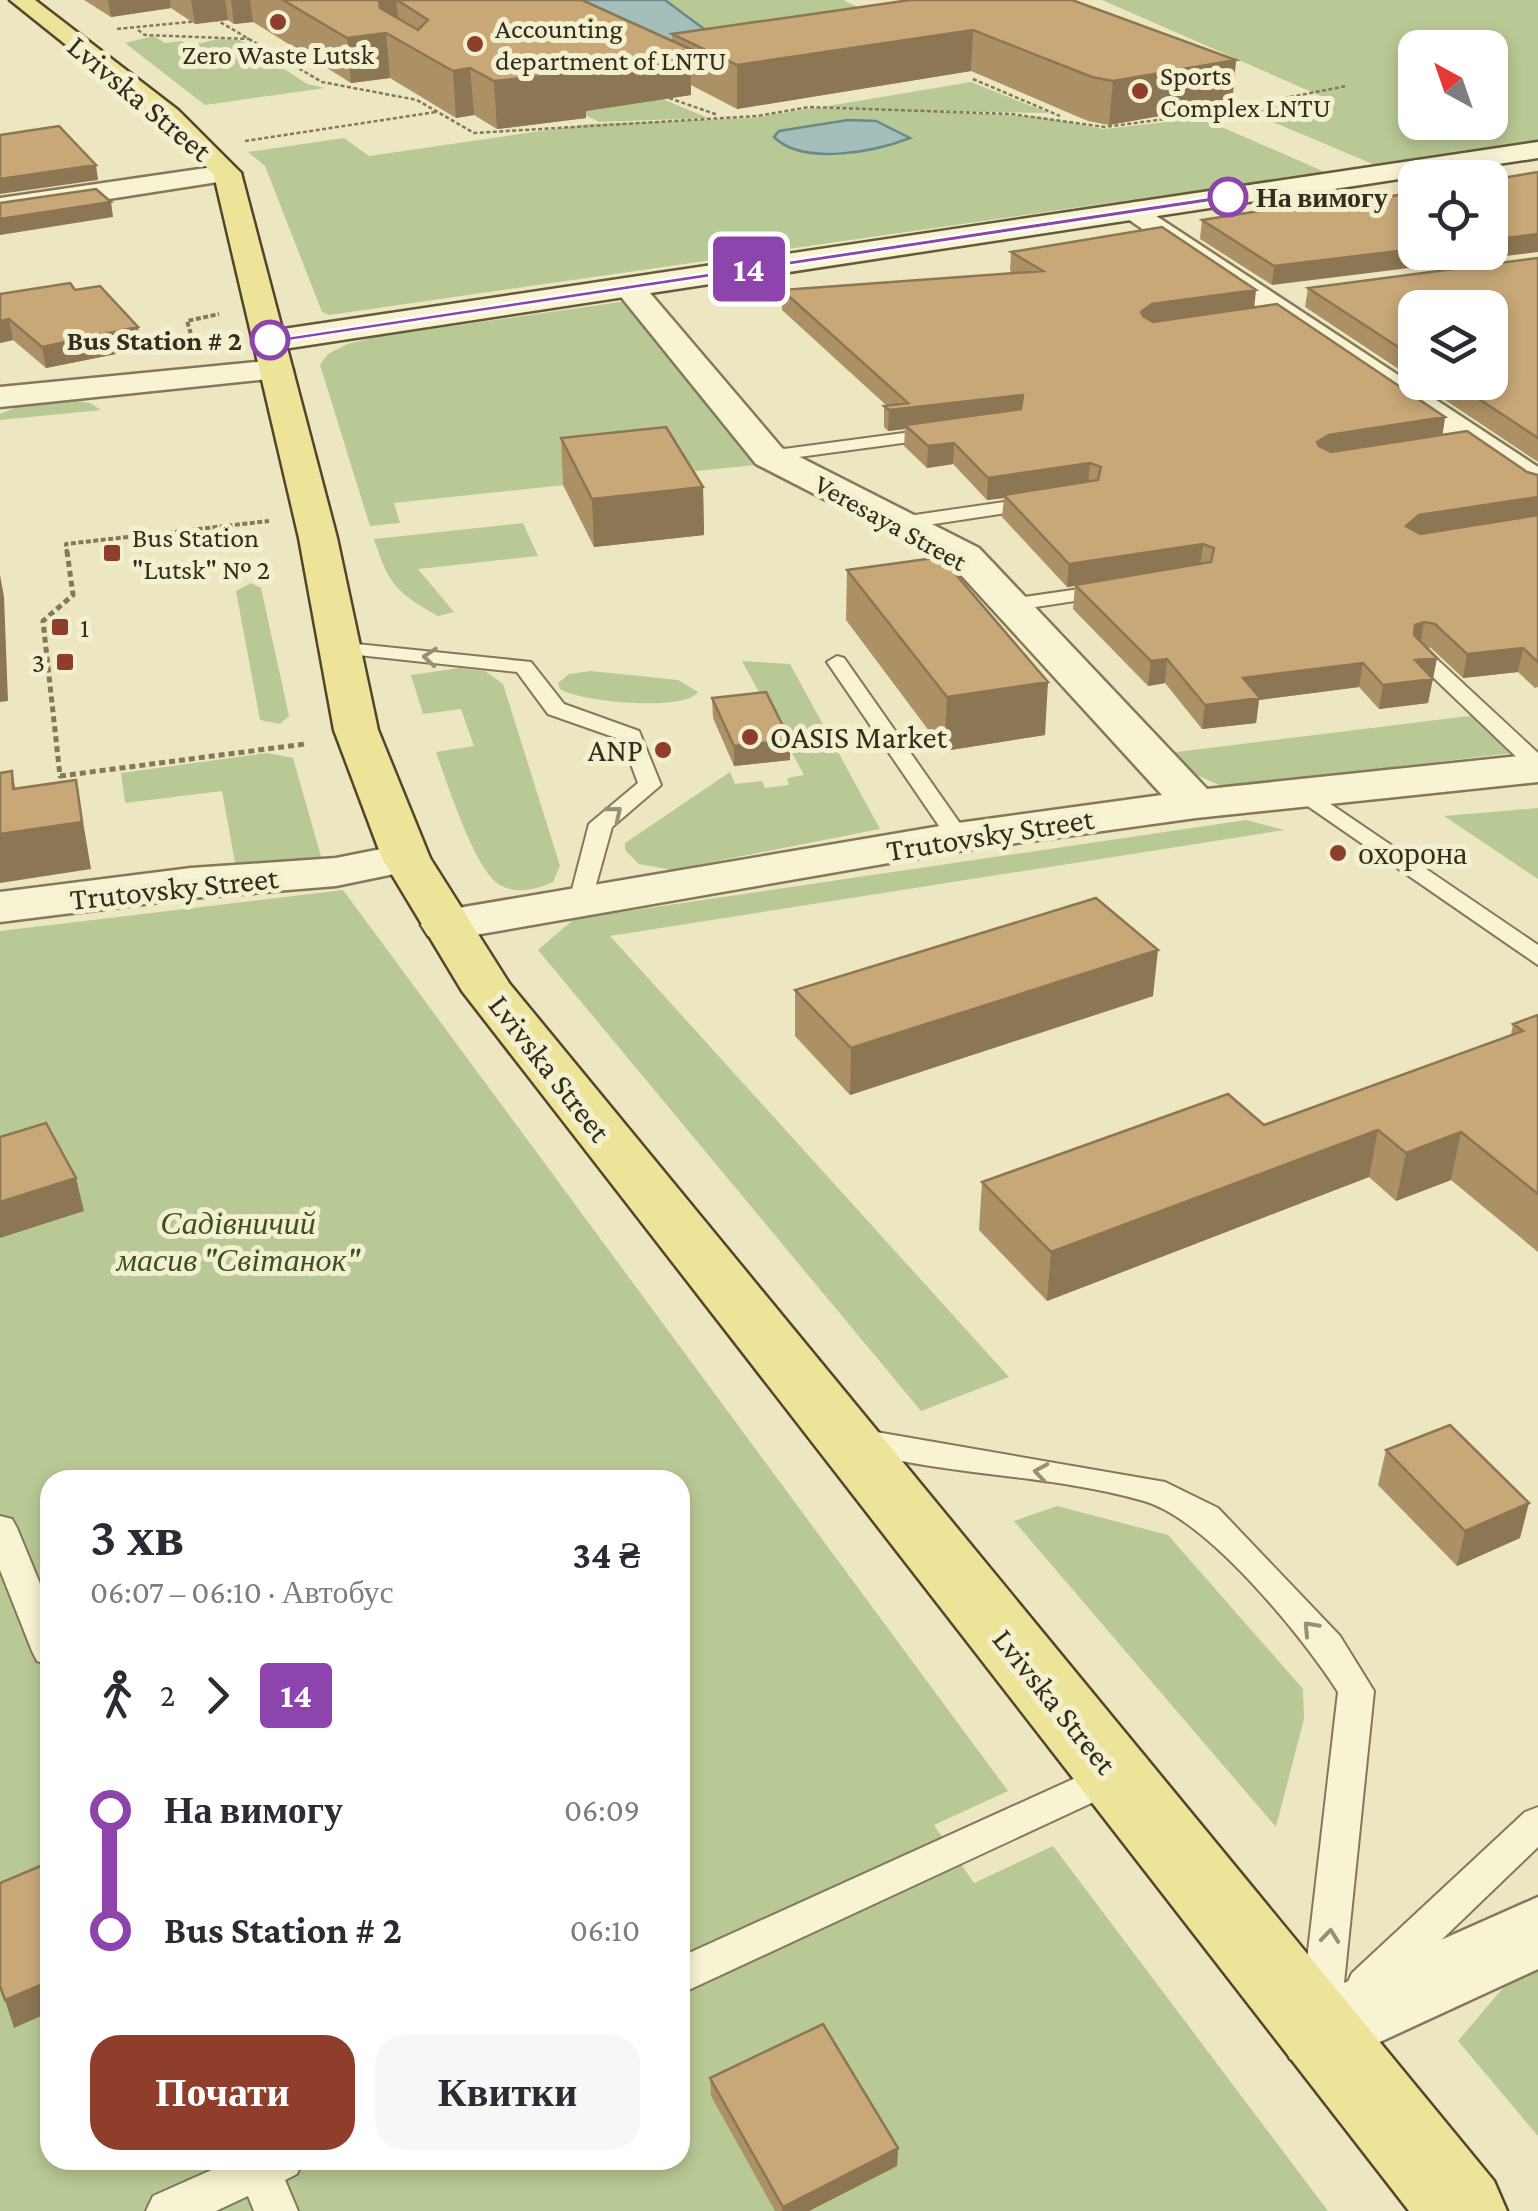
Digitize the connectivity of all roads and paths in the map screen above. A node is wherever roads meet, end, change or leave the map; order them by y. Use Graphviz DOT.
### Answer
graph roads {
  1 [pos="21,0"];
  2 [pos="212,13"];
  3 [pos="215,19"];
  4 [pos="137,29"];
  5 [pos="131,30"];
  6 [pos="253,40"];
  7 [pos="973,80"];
  8 [pos="1346,86"];
  9 [pos="652,91"];
  10 [pos="437,112"];
  11 [pos="1218,112"];
  12 [pos="724,118"];
  13 [pos="1070,120"];
  14 [pos="1240,121"];
  15 [pos="239,142"];
  16 [pos="1538,150"];
  17 [pos="227,173"];
  18 [pos="0,207"];
  19 [pos="1135,211"];
  20 [pos="628,287"];
  21 [pos="273,355"];
  22 [pos="0,397"];
  23 [pos="956,430"];
  24 [pos="1477,442"];
  25 [pos="1440,448"];
  26 [pos="769,456"];
  27 [pos="1538,483"];
  28 [pos="1051,501"];
  29 [pos="310,517"];
  30 [pos="901,523"];
  31 [pos="1124,588"];
  32 [pos="1010,605"];
  33 [pos="337,648"];
  34 [pos="1421,655"];
  35 [pos="836,662"];
  36 [pos="306,744"];
  37 [pos="1538,766"];
  38 [pos="1304,793"];
  39 [pos="1196,804"];
  40 [pos="958,838"];
  41 [pos="406,858"];
  42 [pos="582,902"];
  43 [pos="0,907"];
  44 [pos="446,925"];
  45 [pos="1538,957"];
  46 [pos="844,1438"];
  47 [pos="0,1528"];
  48 [pos="40,1627"];
  49 [pos="1114,1776"];
  50 [pos="1538,1823"];
  51 [pos="1538,1931"];
  52 [pos="690,1971"];
  53 [pos="1319,2033"];
  54 [pos="251,2170"];
  55 [pos="267,2170"];
  56 [pos="168,2211"];
  57 [pos="276,2211"];
  58 [pos="1463,2211"];
  1 -- 17 [label="main road, Lvivska Street"];
  2 -- 3 [label="path"];
  3 -- 4 [label="path"];
  3 -- 6 [label="path"];
  4 -- 5 [label="path"];
  4 -- 6 [label="path"];
  6 -- 10 [label="path"];
  7 -- 13 [label="path"];
  8 -- 11 [label="path"];
  9 -- 12 [label="path"];
  10 -- 12 [label="path"];
  10 -- 15 [label="path"];
  11 -- 13 [label="path"];
  11 -- 14 [label="path"];
  12 -- 13 [label="path"];
  16 -- 19 [label="street"];
  17 -- 18 [label="street"];
  17 -- 21 [label="main road, Lvivska Street"];
  19 -- 20 [label="street"];
  19 -- 24 [label="street"];
  20 -- 21 [label="street"];
  20 -- 26 [label="street, Veresaya Street"];
  21 -- 22 [label="street"];
  21 -- 29 [label="main road, Lvivska Street"];
  23 -- 26 [label="lane"];
  24 -- 25 [label="lane"];
  24 -- 27 [label="street"];
  26 -- 30 [label="street, Veresaya Street"];
  28 -- 30 [label="lane"];
  29 -- 33 [label="main road, Lvivska Street"];
  29 -- 36 [label="path"];
  30 -- 32 [label="street, Veresaya Street"];
  31 -- 32 [label="lane"];
  32 -- 39 [label="street, Veresaya Street"];
  33 -- 41 [label="main road, Lvivska Street"];
  42 -- 33 [label="lane, one-way"];
  34 -- 37 [label="lane"];
  35 -- 40 [label="lane"];
  37 -- 38 [label="street, Trutovsky Street"];
  38 -- 39 [label="street, Trutovsky Street"];
  38 -- 45 [label="lane"];
  39 -- 40 [label="street, Trutovsky Street"];
  40 -- 42 [label="street, Trutovsky Street"];
  41 -- 43 [label="street, Trutovsky Street"];
  41 -- 44 [label="main road, Lvivska Street"];
  42 -- 44 [label="street, Trutovsky Street"];
  44 -- 46 [label="main road, Lvivska Street"];
  46 -- 49 [label="main road, Lvivska Street"];
  53 -- 46 [label="lane, one-way"];
  47 -- 48 [label="lane"];
  49 -- 52 [label="lane"];
  49 -- 53 [label="main road, Lvivska Street"];
  50 -- 53 [label="lane"];
  51 -- 53 [label="street"];
  53 -- 58 [label="main road, Lvivska Street"];
  54 -- 56 [label="lane"];
  55 -- 57 [label="lane"];
}
